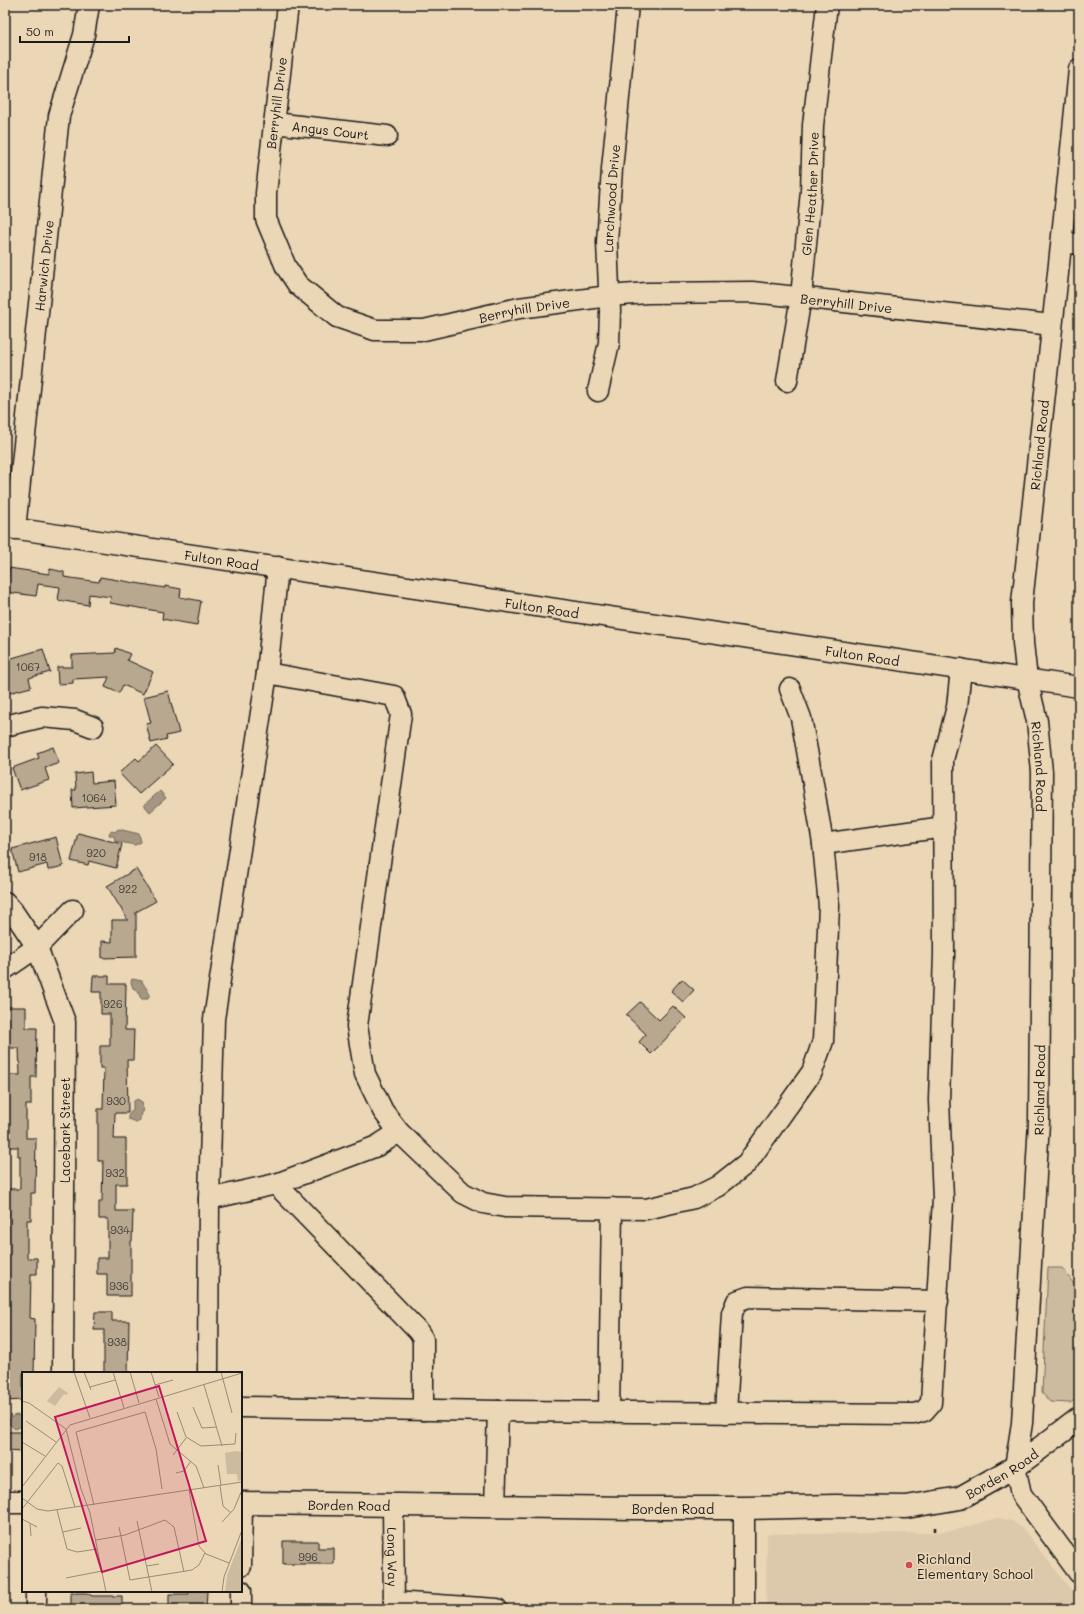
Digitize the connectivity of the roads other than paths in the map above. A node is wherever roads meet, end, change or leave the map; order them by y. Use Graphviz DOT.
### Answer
graph roads {
  1 [pos="89,5"];
  2 [pos="288,5"];
  3 [pos="628,5"];
  4 [pos="827,5"];
  5 [pos="1079,69"];
  6 [pos="274,123"];
  7 [pos="387,136"];
  8 [pos="1071,243"];
  9 [pos="609,296"];
  10 [pos="801,297"];
  11 [pos="1052,325"];
  12 [pos="787,381"];
  13 [pos="598,391"];
  14 [pos="10,528"];
  15 [pos="278,567"];
  16 [pos="961,669"];
  17 [pos="267,673"];
  18 [pos="1027,679"];
  19 [pos="1079,688"];
  20 [pos="790,689"];
  21 [pos="5,726"];
  22 [pos="93,727"];
  23 [pos="944,827"];
  24 [pos="823,844"];
  25 [pos="5,902"];
  26 [pos="73,910"];
  27 [pos="37,947"];
  28 [pos="5,969"];
  29 [pos="399,1132"];
  30 [pos="276,1184"];
  31 [pos="209,1199"];
  32 [pos="612,1208"];
  33 [pos="938,1301"];
  34 [pos="63,1372"];
  35 [pos="208,1372"];
  36 [pos="242,1407"];
  37 [pos="423,1410"];
  38 [pos="498,1411"];
  39 [pos="609,1412"];
  40 [pos="726,1413"];
  41 [pos="1079,1419"];
  42 [pos="1015,1467"];
  43 [pos="5,1502"];
  44 [pos="22,1502"];
  45 [pos="242,1503"];
  46 [pos="392,1505"];
  47 [pos="496,1506"];
  48 [pos="744,1508"];
  49 [pos="1079,1573"];
  50 [pos="36,1592"];
  51 [pos="241,1592"];
  52 [pos="394,1605"];
  53 [pos="36,1609"];
  54 [pos="240,1609"];
  55 [pos="497,1609"];
  56 [pos="744,1609"];
  1 -- 14 [label="street, Harwich Drive"];
  2 -- 6 [label="street, Berryhill Drive"];
  3 -- 9 [label="street, Larchwood Drive"];
  4 -- 10 [label="street, Glen Heather Drive"];
  5 -- 8 [label="street, Richland Road"];
  6 -- 7 [label="street, Angus Court"];
  6 -- 9 [label="street, Berryhill Drive"];
  8 -- 11 [label="street, Richland Road"];
  9 -- 10 [label="street, Berryhill Drive"];
  9 -- 13 [label="street, Larchwood Drive"];
  10 -- 11 [label="street, Berryhill Drive"];
  10 -- 12 [label="street, Glen Heather Drive"];
  11 -- 18 [label="street, Richland Road"];
  14 -- 15 [label="street, Fulton Road"];
  15 -- 16 [label="street, Fulton Road"];
  15 -- 17 [label="street"];
  16 -- 18 [label="street, Fulton Road"];
  16 -- 23 [label="street"];
  17 -- 29 [label="street"];
  17 -- 31 [label="street"];
  18 -- 19 [label="street, Fulton Road"];
  18 -- 42 [label="street, Richland Road"];
  20 -- 24 [label="street"];
  21 -- 22 [label="street"];
  23 -- 24 [label="street"];
  23 -- 33 [label="street"];
  24 -- 32 [label="street"];
  25 -- 27 [label="street, Lacebark Street"];
  26 -- 27 [label="street"];
  27 -- 28 [label="street"];
  27 -- 34 [label="street, Lacebark Street"];
  29 -- 30 [label="street"];
  29 -- 32 [label="street"];
  30 -- 31 [label="street"];
  30 -- 37 [label="street"];
  31 -- 35 [label="street"];
  32 -- 39 [label="street"];
  33 -- 40 [label="street"];
  33 -- 40 [label="street"];
  36 -- 37 [label="street"];
  37 -- 38 [label="street"];
  38 -- 39 [label="street"];
  38 -- 47 [label="street"];
  39 -- 40 [label="street"];
  41 -- 42 [label="main road, Borden Road"];
  42 -- 48 [label="main road, Borden Road"];
  42 -- 49 [label="street"];
  43 -- 44 [label="main road"];
  45 -- 46 [label="main road, Borden Road"];
  46 -- 47 [label="main road, Borden Road"];
  46 -- 52 [label="street, Long Way"];
  47 -- 48 [label="main road, Borden Road"];
  48 -- 56 [label="street"];
  50 -- 53 [label="street"];
  51 -- 54 [label="street"];
  52 -- 55 [label="street"];
}
